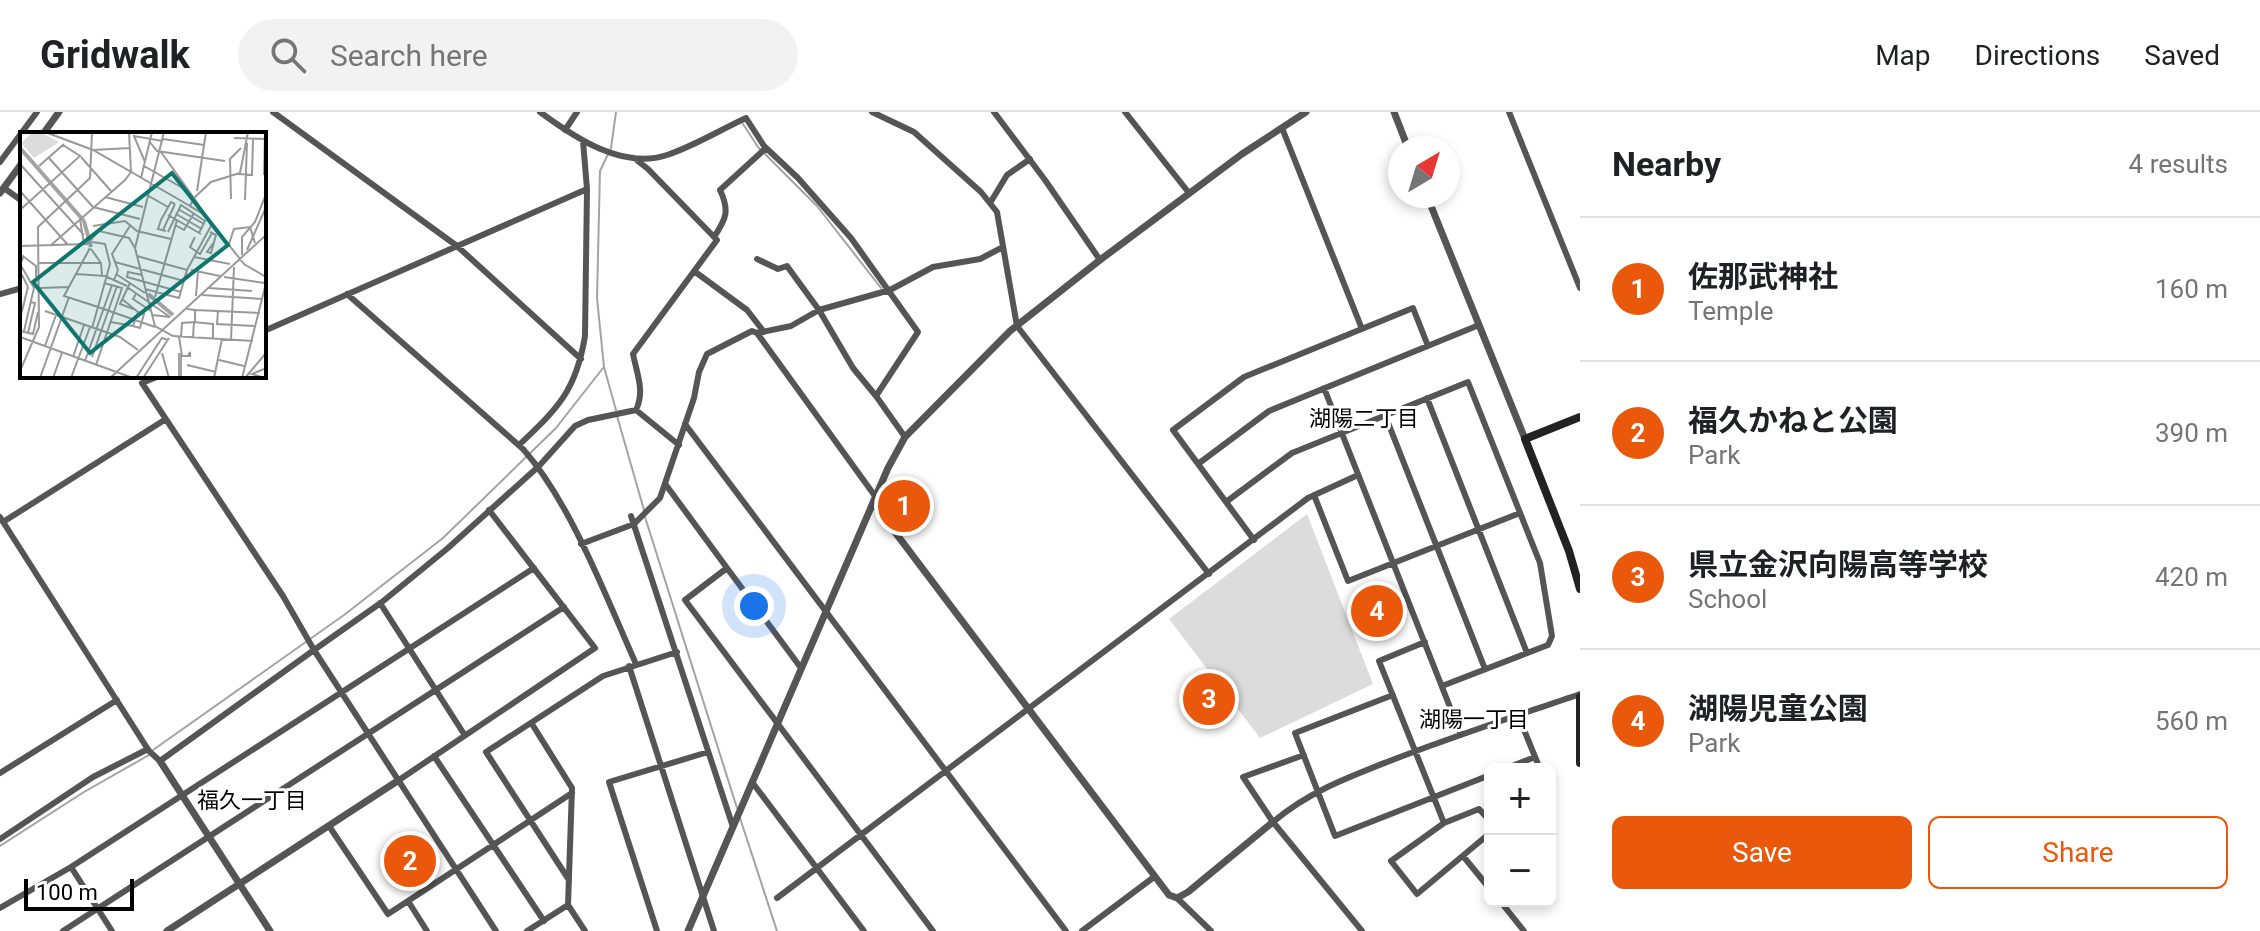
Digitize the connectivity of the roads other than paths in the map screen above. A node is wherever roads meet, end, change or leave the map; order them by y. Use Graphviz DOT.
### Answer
graph roads {
  1 [pos="37,112"];
  2 [pos="59,112"];
  3 [pos="273,112"];
  4 [pos="540,112"];
  5 [pos="577,112"];
  6 [pos="872,112"];
  7 [pos="994,112"];
  8 [pos="1125,112"];
  9 [pos="1306,112"];
  10 [pos="1394,112"];
  11 [pos="1509,112"];
  12 [pos="1282,128"];
  13 [pos="565,130"];
  14 [pos="22,132"];
  15 [pos="44,132"];
  16 [pos="20,135"];
  17 [pos="1403,136"];
  18 [pos="583,141"];
  19 [pos="766,148"];
  20 [pos="632,157"];
  21 [pos="1030,159"];
  22 [pos="0,162"];
  23 [pos="20,166"];
  24 [pos="587,189"];
  25 [pos="2,190"];
  26 [pos="1189,193"];
  27 [pos="20,200"];
  28 [pos="990,203"];
  29 [pos="1432,208"];
  30 [pos="714,237"];
  31 [pos="457,246"];
  32 [pos="1003,247"];
  33 [pos="757,259"];
  34 [pos="1100,260"];
  35 [pos="694,271"];
  36 [pos="1580,288"];
  37 [pos="20,289"];
  38 [pos="890,290"];
  39 [pos="0,294"];
  40 [pos="347,294"];
  41 [pos="819,310"];
  42 [pos="1479,325"];
  43 [pos="1017,326"];
  44 [pos="1362,329"];
  45 [pos="266,330"];
  46 [pos="761,333"];
  47 [pos="1428,346"];
  48 [pos="581,359"];
  49 [pos="154,378"];
  50 [pos="1324,388"];
  51 [pos="876,396"];
  52 [pos="1427,398"];
  53 [pos="634,410"];
  54 [pos="1385,415"];
  55 [pos="1580,417"];
  56 [pos="166,419"];
  57 [pos="685,424"];
  58 [pos="1342,433"];
  59 [pos="905,437"];
  60 [pos="1525,439"];
  61 [pos="679,445"];
  62 [pos="521,447"];
  63 [pos="537,464"];
  64 [pos="1198,464"];
  65 [pos="1358,475"];
  66 [pos="666,485"];
  67 [pos="1314,495"];
  68 [pos="874,500"];
  69 [pos="1226,502"];
  70 [pos="489,510"];
  71 [pos="1520,513"];
  72 [pos="1,521"];
  73 [pos="634,521"];
  74 [pos="1479,529"];
  75 [pos="1254,540"];
  76 [pos="581,544"];
  77 [pos="1436,546"];
  78 [pos="1393,563"];
  79 [pos="534,568"];
  80 [pos="727,568"];
  81 [pos="1209,574"];
  82 [pos="1580,589"];
  83 [pos="380,603"];
  84 [pos="564,607"];
  85 [pos="827,610"];
  86 [pos="1425,642"];
  87 [pos="313,648"];
  88 [pos="410,650"];
  89 [pos="677,652"];
  90 [pos="1527,653"];
  91 [pos="632,665"];
  92 [pos="801,668"];
  93 [pos="1485,669"];
  94 [pos="1442,686"];
  95 [pos="436,690"];
  96 [pos="343,693"];
  97 [pos="1393,695"];
  98 [pos="1580,696"];
  99 [pos="117,700"];
  100 [pos="1029,709"];
  101 [pos="1518,715"];
  102 [pos="532,724"];
  103 [pos="777,724"];
  104 [pos="369,734"];
  105 [pos="464,734"];
  106 [pos="1461,735"];
  107 [pos="149,750"];
  108 [pos="1415,751"];
  109 [pos="708,752"];
  110 [pos="1304,755"];
  111 [pos="434,756"];
  112 [pos="1535,757"];
  113 [pos="158,760"];
  114 [pos="1520,763"];
  115 [pos="1538,763"];
  116 [pos="1580,763"];
  117 [pos="661,765"];
  118 [pos="946,771"];
  119 [pos="0,773"];
  120 [pos="1484,777"];
  121 [pos="399,780"];
  122 [pos="752,782"];
  123 [pos="1317,791"];
  124 [pos="572,793"];
  125 [pos="181,796"];
  126 [pos="1434,797"];
  127 [pos="1484,814"];
  128 [pos="530,820"];
  129 [pos="1273,822"];
  130 [pos="1444,823"];
  131 [pos="329,826"];
  132 [pos="734,826"];
  133 [pos="861,835"];
  134 [pos="1488,835"];
  135 [pos="208,837"];
  136 [pos="0,839"];
  137 [pos="493,844"];
  138 [pos="1463,856"];
  139 [pos="71,867"];
  140 [pos="816,868"];
  141 [pos="455,869"];
  142 [pos="1154,877"];
  143 [pos="569,880"];
  144 [pos="1484,882"];
  145 [pos="239,885"];
  146 [pos="704,897"];
  147 [pos="777,898"];
  148 [pos="1177,898"];
  149 [pos="408,901"];
  150 [pos="568,905"];
  151 [pos="1505,907"];
  152 [pos="0,908"];
  153 [pos="98,908"];
  154 [pos="544,921"];
  155 [pos="63,931"];
  156 [pos="112,931"];
  157 [pos="167,931"];
  158 [pos="270,931"];
  159 [pos="427,931"];
  160 [pos="496,931"];
  161 [pos="527,931"];
  162 [pos="585,931"];
  163 [pos="657,931"];
  164 [pos="688,931"];
  165 [pos="714,931"];
  166 [pos="864,931"];
  167 [pos="933,931"];
  168 [pos="1066,931"];
  169 [pos="1082,931"];
  170 [pos="1211,931"];
  171 [pos="1362,931"];
  172 [pos="1524,931"];
  1 -- 14 [label="street"];
  2 -- 15 [label="street"];
  3 -- 31 [label="street"];
  4 -- 13 [label="street"];
  5 -- 13 [label="street"];
  6 -- 28 [label="street"];
  7 -- 21 [label="street"];
  8 -- 26 [label="street"];
  9 -- 12 [label="street"];
  10 -- 17 [label="street"];
  11 -- 36 [label="street"];
  12 -- 26 [label="street"];
  12 -- 44 [label="street"];
  13 -- 18 [label="street"];
  16 -- 22 [label="street"];
  18 -- 20 [label="street"];
  18 -- 24 [label="street"];
  19 -- 20 [label="street"];
  19 -- 30 [label="street"];
  19 -- 38 [label="street"];
  20 -- 30 [label="street"];
  21 -- 28 [label="street"];
  21 -- 34 [label="street"];
  23 -- 25 [label="street"];
  24 -- 31 [label="street"];
  24 -- 48 [label="street"];
  25 -- 27 [label="street"];
  26 -- 34 [label="street"];
  28 -- 32 [label="street"];
  29 -- 42 [label="street"];
  30 -- 35 [label="street"];
  31 -- 40 [label="street"];
  31 -- 48 [label="street"];
  32 -- 38 [label="street"];
  32 -- 43 [label="street"];
  33 -- 41 [label="street"];
  34 -- 43 [label="street"];
  35 -- 46 [label="street"];
  35 -- 53 [label="street"];
  37 -- 39 [label="street"];
  38 -- 41 [label="street"];
  38 -- 51 [label="street"];
  40 -- 45 [label="street"];
  40 -- 62 [label="street"];
  41 -- 46 [label="street"];
  41 -- 51 [label="street"];
  42 -- 47 [label="street"];
  42 -- 60 [label="street"];
  43 -- 59 [label="street"];
  43 -- 81 [label="street"];
  44 -- 47 [label="street"];
  44 -- 64 [label="street"];
  46 -- 57 [label="street"];
  46 -- 68 [label="street"];
  47 -- 50 [label="street"];
  48 -- 62 [label="street"];
  49 -- 56 [label="street"];
  50 -- 58 [label="street"];
  50 -- 64 [label="street"];
  51 -- 59 [label="street"];
  52 -- 54 [label="street"];
  52 -- 71 [label="street"];
  52 -- 74 [label="street"];
  53 -- 61 [label="street"];
  53 -- 63 [label="street"];
  54 -- 58 [label="street"];
  54 -- 77 [label="street"];
  55 -- 60 [label="main road"];
  56 -- 72 [label="street"];
  56 -- 87 [label="street"];
  57 -- 61 [label="street"];
  57 -- 85 [label="street"];
  58 -- 65 [label="street"];
  58 -- 69 [label="street"];
  59 -- 68 [label="street"];
  60 -- 82 [label="main road"];
  61 -- 66 [label="street"];
  62 -- 63 [label="street"];
  63 -- 70 [label="street"];
  63 -- 76 [label="street"];
  64 -- 69 [label="street"];
  65 -- 67 [label="street"];
  65 -- 78 [label="street"];
  66 -- 73 [label="street"];
  66 -- 80 [label="street"];
  67 -- 75 [label="street"];
  67 -- 78 [label="street"];
  68 -- 85 [label="street"];
  68 -- 100 [label="street"];
  69 -- 75 [label="street"];
  70 -- 79 [label="street"];
  70 -- 83 [label="street"];
  71 -- 74 [label="street"];
  71 -- 90 [label="street"];
  72 -- 99 [label="street"];
  73 -- 76 [label="street"];
  73 -- 89 [label="street"];
  74 -- 77 [label="street"];
  74 -- 90 [label="street"];
  75 -- 81 [label="street"];
  76 -- 91 [label="street"];
  77 -- 78 [label="street"];
  77 -- 93 [label="street"];
  78 -- 86 [label="street"];
  79 -- 84 [label="street"];
  79 -- 88 [label="street"];
  80 -- 92 [label="street"];
  80 -- 103 [label="street"];
  81 -- 100 [label="street"];
  83 -- 87 [label="street"];
  83 -- 88 [label="street"];
  84 -- 95 [label="street"];
  84 -- 105 [label="street"];
  85 -- 92 [label="street"];
  85 -- 118 [label="street"];
  86 -- 94 [label="street"];
  86 -- 97 [label="street"];
  87 -- 96 [label="street"];
  87 -- 113 [label="street"];
  88 -- 95 [label="street"];
  88 -- 96 [label="street"];
  89 -- 91 [label="street"];
  89 -- 109 [label="street"];
  90 -- 93 [label="street"];
  91 -- 102 [label="street"];
  91 -- 117 [label="street"];
  92 -- 103 [label="street"];
  93 -- 94 [label="street"];
  94 -- 106 [label="street"];
  95 -- 104 [label="street"];
  95 -- 105 [label="street"];
  96 -- 104 [label="street"];
  96 -- 125 [label="street"];
  97 -- 108 [label="street"];
  97 -- 110 [label="street"];
  98 -- 101 [label="street"];
  98 -- 116 [label="main road"];
  99 -- 107 [label="street"];
  99 -- 119 [label="street"];
  100 -- 118 [label="street"];
  100 -- 142 [label="street"];
  101 -- 106 [label="street"];
  101 -- 112 [label="street"];
  102 -- 124 [label="street"];
  102 -- 128 [label="street"];
  103 -- 122 [label="street"];
  103 -- 133 [label="street"];
  104 -- 121 [label="street"];
  104 -- 135 [label="street"];
  105 -- 111 [label="street"];
  106 -- 108 [label="street"];
  107 -- 113 [label="street"];
  107 -- 136 [label="street"];
  108 -- 123 [label="street"];
  108 -- 126 [label="street"];
  109 -- 117 [label="street"];
  109 -- 132 [label="street"];
  110 -- 123 [label="street"];
  110 -- 129 [label="street"];
  111 -- 121 [label="street"];
  111 -- 137 [label="street"];
  112 -- 114 [label="street"];
  112 -- 115 [label="street"];
  113 -- 125 [label="street"];
  117 -- 146 [label="street"];
  117 -- 163 [label="street"];
  118 -- 133 [label="street"];
  118 -- 168 [label="street"];
  120 -- 126 [label="street"];
  121 -- 131 [label="street"];
  121 -- 141 [label="street"];
  122 -- 132 [label="street"];
  122 -- 140 [label="street"];
  123 -- 126 [label="street"];
  123 -- 129 [label="street"];
  124 -- 128 [label="street"];
  124 -- 143 [label="street"];
  125 -- 135 [label="street"];
  125 -- 139 [label="street"];
  126 -- 130 [label="street"];
  127 -- 130 [label="street"];
  128 -- 137 [label="street"];
  128 -- 143 [label="street"];
  129 -- 148 [label="street"];
  129 -- 171 [label="street"];
  130 -- 138 [label="street"];
  131 -- 145 [label="street"];
  131 -- 149 [label="street"];
  132 -- 146 [label="street"];
  133 -- 140 [label="street"];
  133 -- 167 [label="street"];
  134 -- 138 [label="street"];
  135 -- 145 [label="street"];
  135 -- 153 [label="street"];
  137 -- 141 [label="street"];
  137 -- 154 [label="street"];
  138 -- 144 [label="street"];
  139 -- 152 [label="street"];
  139 -- 153 [label="street"];
  140 -- 147 [label="street"];
  140 -- 166 [label="street"];
  141 -- 149 [label="street"];
  141 -- 160 [label="street"];
  142 -- 148 [label="street"];
  142 -- 169 [label="street"];
  143 -- 150 [label="street"];
  145 -- 157 [label="street"];
  145 -- 158 [label="street"];
  146 -- 164 [label="street"];
  146 -- 165 [label="street"];
  148 -- 170 [label="street"];
  149 -- 159 [label="street"];
  150 -- 154 [label="street"];
  150 -- 162 [label="street"];
  151 -- 172 [label="street"];
  153 -- 155 [label="street"];
  153 -- 156 [label="street"];
  154 -- 161 [label="street"];
}
